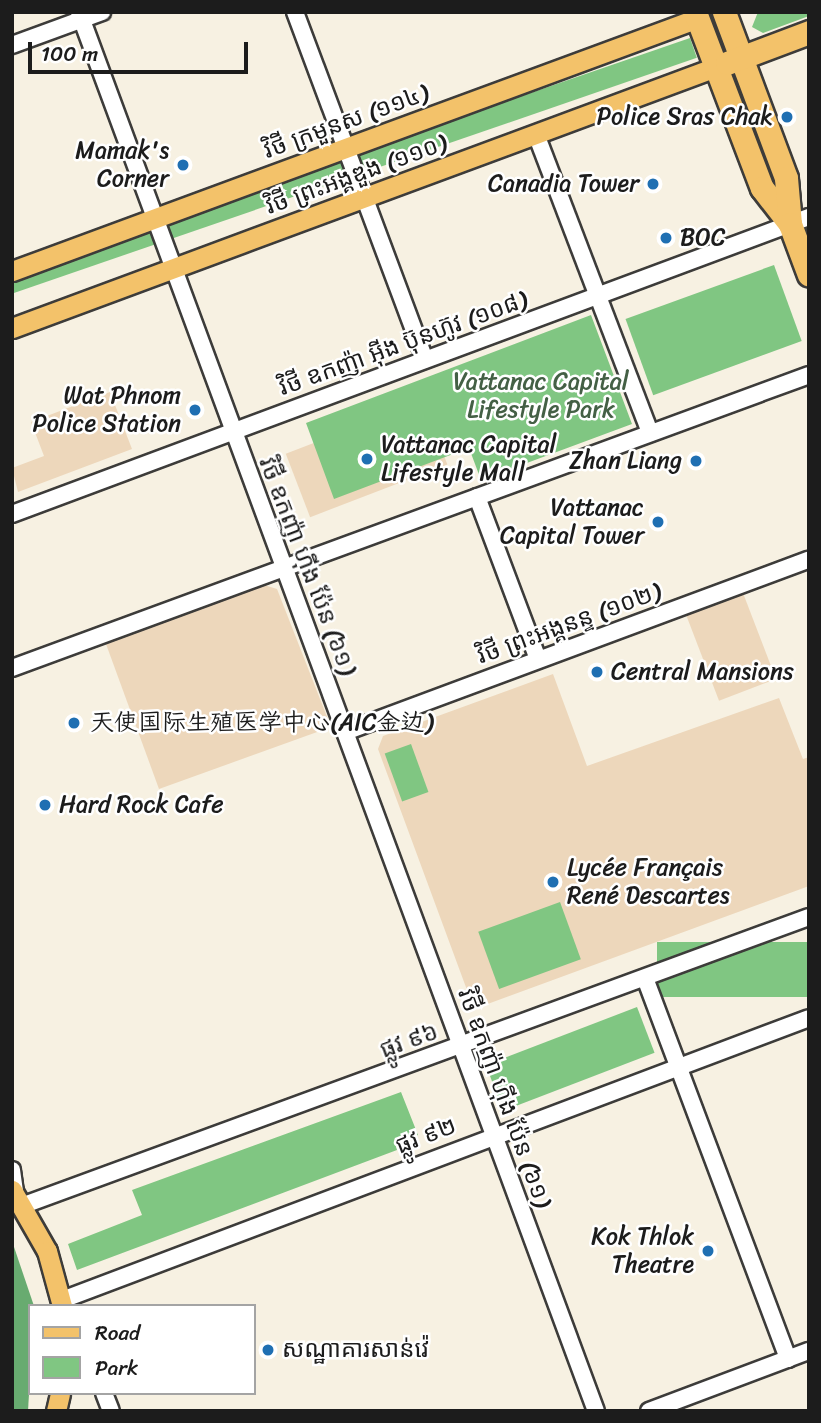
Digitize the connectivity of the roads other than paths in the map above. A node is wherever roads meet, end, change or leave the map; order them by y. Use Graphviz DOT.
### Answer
graph roads {
  1 [pos="102,12"];
  2 [pos="295,12"];
  3 [pos="724,12"];
  4 [pos="702,14"];
  5 [pos="80,16"];
  6 [pos="809,32"];
  7 [pos="12,45"];
  8 [pos="741,58"];
  9 [pos="716,67"];
  10 [pos="536,134"];
  11 [pos="345,148"];
  12 [pos="363,198"];
  13 [pos="154,219"];
  14 [pos="799,221"];
  15 [pos="173,270"];
  16 [pos="12,271"];
  17 [pos="809,275"];
  18 [pos="598,296"];
  19 [pos="12,328"];
  20 [pos="425,360"];
  21 [pos="809,375"];
  22 [pos="232,432"];
  23 [pos="650,433"];
  24 [pos="477,497"];
  25 [pos="14,509"];
  26 [pos="809,559"];
  27 [pos="285,568"];
  28 [pos="538,659"];
  29 [pos="12,668"];
  30 [pos="345,732"];
  31 [pos="809,916"];
  32 [pos="645,978"];
  33 [pos="809,1018"];
  34 [pos="461,1046"];
  35 [pos="678,1067"];
  36 [pos="494,1135"];
  37 [pos="12,1170"];
  38 [pos="17,1196"];
  39 [pos="62,1303"];
  40 [pos="809,1351"];
  41 [pos="788,1359"];
  42 [pos="596,1411"];
  43 [pos="649,1411"];
  1 -- 5 [label="street"];
  2 -- 11 [label="street"];
  3 -- 8 [label="highway"];
  4 -- 9 [label="highway"];
  4 -- 11 [label="main road, វិថី ក្រមួនស (១១៤)"];
  5 -- 7 [label="street"];
  5 -- 13 [label="street, វិថី ឧកញ៉ា ហ៊ីង ប៉ែន (៦១)"];
  6 -- 8 [label="highway"];
  8 -- 9 [label="highway"];
  8 -- 14 [label="highway"];
  9 -- 10 [label="main road, វិថី ព្រះអង្គឌួង (១១០)"];
  9 -- 14 [label="highway"];
  10 -- 12 [label="main road, វិថី ព្រះអង្គឌួង (១១០)"];
  10 -- 18 [label="street"];
  11 -- 12 [label="street"];
  11 -- 13 [label="main road, វិថី ក្រមួនស (១១៤)"];
  12 -- 15 [label="main road, វិថី ព្រះអង្គឌួង (១១០)"];
  12 -- 20 [label="street"];
  13 -- 15 [label="street, វិថី ឧកញ៉ា ហ៊ីង ប៉ែន (៦១)"];
  13 -- 16 [label="main road, វិថី ក្រមួនស (១១៤)"];
  14 -- 17 [label="highway"];
  14 -- 18 [label="street, វិថី ឧកញ៉ា អ៊ីង ប៊ុនហ៊ូវ (១០៨)"];
  15 -- 19 [label="main road, វិថី ព្រះអង្គឌួង (១១០)"];
  15 -- 22 [label="street, វិថី ឧកញ៉ា ហ៊ីង ប៉ែន (៦១)"];
  18 -- 20 [label="street, វិថី ឧកញ៉ា អ៊ីង ប៊ុនហ៊ូវ (១០៨)"];
  18 -- 23 [label="street"];
  20 -- 22 [label="street, វិថី ឧកញ៉ា អ៊ីង ប៊ុនហ៊ូវ (១០៨)"];
  21 -- 23 [label="street"];
  22 -- 25 [label="street, វិថី ឧកញ៉ា អ៊ីង ប៊ុនហ៊ូវ (១០៨)"];
  22 -- 27 [label="street, វិថី ឧកញ៉ា ហ៊ីង ប៉ែន (៦១)"];
  23 -- 24 [label="street"];
  24 -- 27 [label="street"];
  24 -- 28 [label="street"];
  26 -- 28 [label="street, វិថី ព្រះអង្គនន្ទ (១០២)"];
  27 -- 29 [label="street"];
  27 -- 30 [label="street, វិថី ឧកញ៉ា ហ៊ីង ប៉ែន (៦១)"];
  28 -- 30 [label="street, វិថី ព្រះអង្គនន្ទ (១០២)"];
  30 -- 34 [label="street, វិថី ឧកញ៉ា ហ៊ីង ប៉ែន (៦១)"];
  31 -- 32 [label="street, ផ្លូវ ៩៦"];
  32 -- 34 [label="street, ផ្លូវ ៩៦"];
  32 -- 35 [label="street"];
  33 -- 35 [label="street, ផ្លូវ ៩២"];
  34 -- 36 [label="street, វិថី ឧកញ៉ា ហ៊ីង ប៉ែន (៦១)"];
  34 -- 38 [label="street, ផ្លូវ ៩៦"];
  35 -- 36 [label="street, ផ្លូវ ៩២"];
  35 -- 41 [label="street"];
  36 -- 39 [label="street, ផ្លូវ ៩២"];
  36 -- 42 [label="street, វិថី ឧកញ៉ា ហ៊ីង ប៉ែន (៦១)"];
  37 -- 38 [label="street"];
  38 -- 39 [label="main road"];
  40 -- 41 [label="street"];
  41 -- 43 [label="street"];
}
